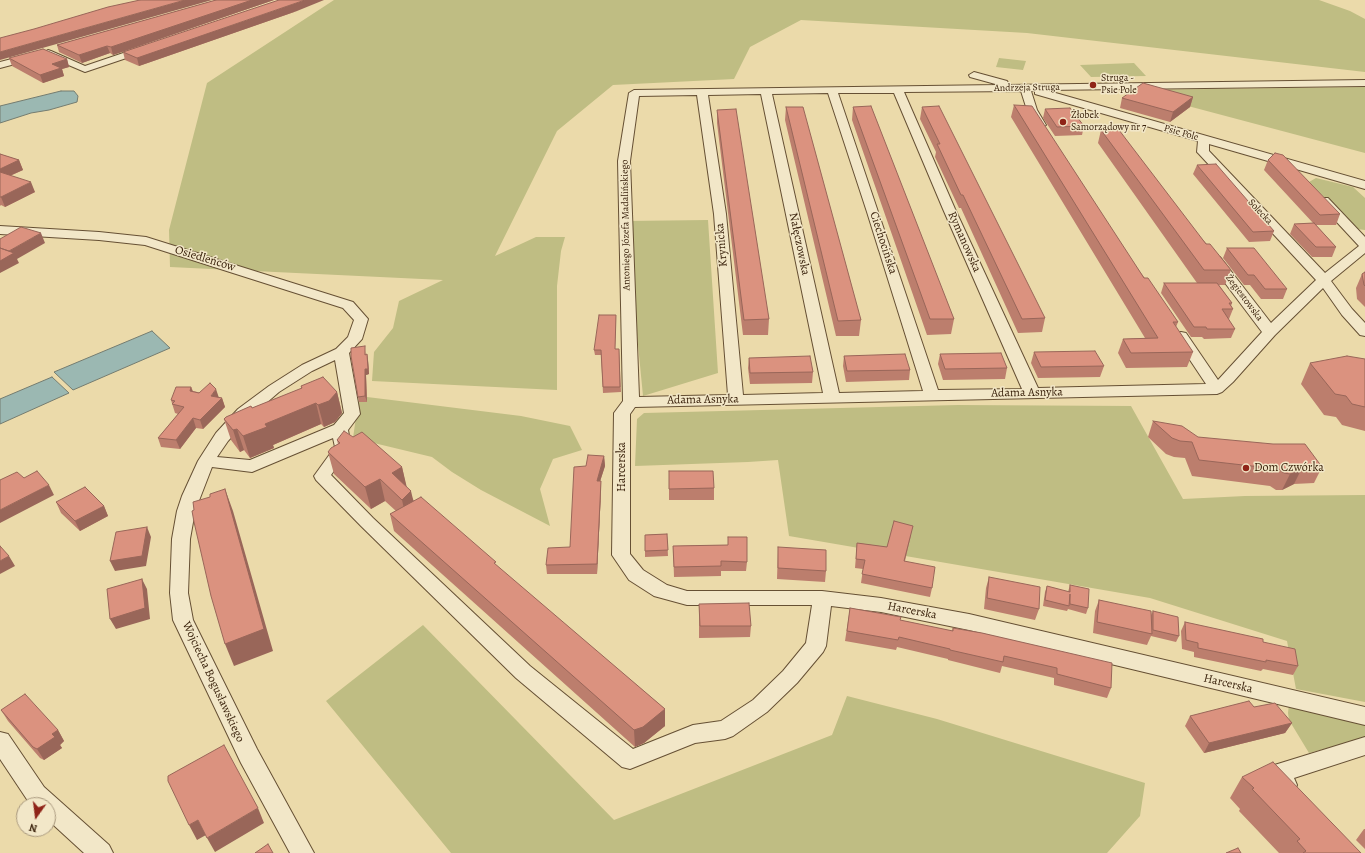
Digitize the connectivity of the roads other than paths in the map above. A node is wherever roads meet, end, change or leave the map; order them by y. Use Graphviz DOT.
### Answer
graph roads {
  1 [pos="153,46"];
  2 [pos="61,48"];
  3 [pos="47,52"];
  4 [pos="0,65"];
  5 [pos="974,75"];
  6 [pos="1365,83"];
  7 [pos="1025,88"];
  8 [pos="898,90"];
  9 [pos="832,91"];
  10 [pos="702,92"];
  11 [pos="766,92"];
  12 [pos="1102,111"];
  13 [pos="1111,123"];
  14 [pos="1046,132"];
  15 [pos="1204,140"];
  16 [pos="1293,165"];
  17 [pos="1303,178"];
  18 [pos="1365,185"];
  19 [pos="1314,190"];
  20 [pos="0,230"];
  21 [pos="1365,246"];
  22 [pos="1208,252"];
  23 [pos="1324,280"];
  24 [pos="1173,324"];
  25 [pos="1270,332"];
  26 [pos="1365,332"];
  27 [pos="341,352"];
  28 [pos="1217,389"];
  29 [pos="1032,393"];
  30 [pos="932,395"];
  31 [pos="832,397"];
  32 [pos="736,399"];
  33 [pos="631,402"];
  34 [pos="340,429"];
  35 [pos="206,461"];
  36 [pos="822,598"];
  37 [pos="1365,716"];
  38 [pos="0,741"];
  39 [pos="1365,746"];
  40 [pos="39,797"];
  41 [pos="1297,797"];
  42 [pos="56,812"];
  43 [pos="101,853"];
  44 [pos="302,853"];
  1 -- 3 [label="street"];
  2 -- 3 [label="street"];
  3 -- 4 [label="street"];
  5 -- 7 [label="street, Psie Pole"];
  6 -- 7 [label="street, Andrzeja Struga"];
  7 -- 8 [label="street, Andrzeja Struga"];
  7 -- 12 [label="street, Psie Pole"];
  7 -- 14 [label="street"];
  8 -- 9 [label="street, Andrzeja Struga"];
  8 -- 29 [label="street, Rymanowska"];
  9 -- 11 [label="street, Andrzeja Struga"];
  9 -- 30 [label="street, Ciechocińska"];
  10 -- 11 [label="street, Andrzeja Struga"];
  10 -- 32 [label="street, Krynicka"];
  10 -- 33 [label="street, Antoniego Józefa Madalińskiego"];
  11 -- 31 [label="street, Nałęczowska"];
  12 -- 13 [label="street"];
  12 -- 15 [label="street, Psie Pole"];
  15 -- 16 [label="street, Psie Pole"];
  15 -- 23 [label="street, Solecka"];
  16 -- 17 [label="street"];
  16 -- 18 [label="street, Psie Pole"];
  19 -- 21 [label="street"];
  20 -- 27 [label="street, Osiedleńców"];
  21 -- 23 [label="street"];
  22 -- 25 [label="street, Żegiestowska"];
  23 -- 25 [label="street"];
  23 -- 26 [label="street, Solecka"];
  24 -- 28 [label="street"];
  25 -- 28 [label="street"];
  27 -- 34 [label="street"];
  27 -- 35 [label="street, Wojciecha Bogusławskiego"];
  28 -- 29 [label="street, Adama Asnyka"];
  29 -- 30 [label="street, Adama Asnyka"];
  30 -- 31 [label="street, Adama Asnyka"];
  31 -- 32 [label="street, Adama Asnyka"];
  32 -- 33 [label="street, Adama Asnyka"];
  33 -- 36 [label="street, Harcerska"];
  34 -- 35 [label="street"];
  34 -- 36 [label="street"];
  35 -- 44 [label="street, Wojciecha Bogusławskiego"];
  36 -- 37 [label="street, Harcerska"];
  38 -- 40 [label="street"];
  39 -- 41 [label="street"];
  42 -- 43 [label="street"];
}
